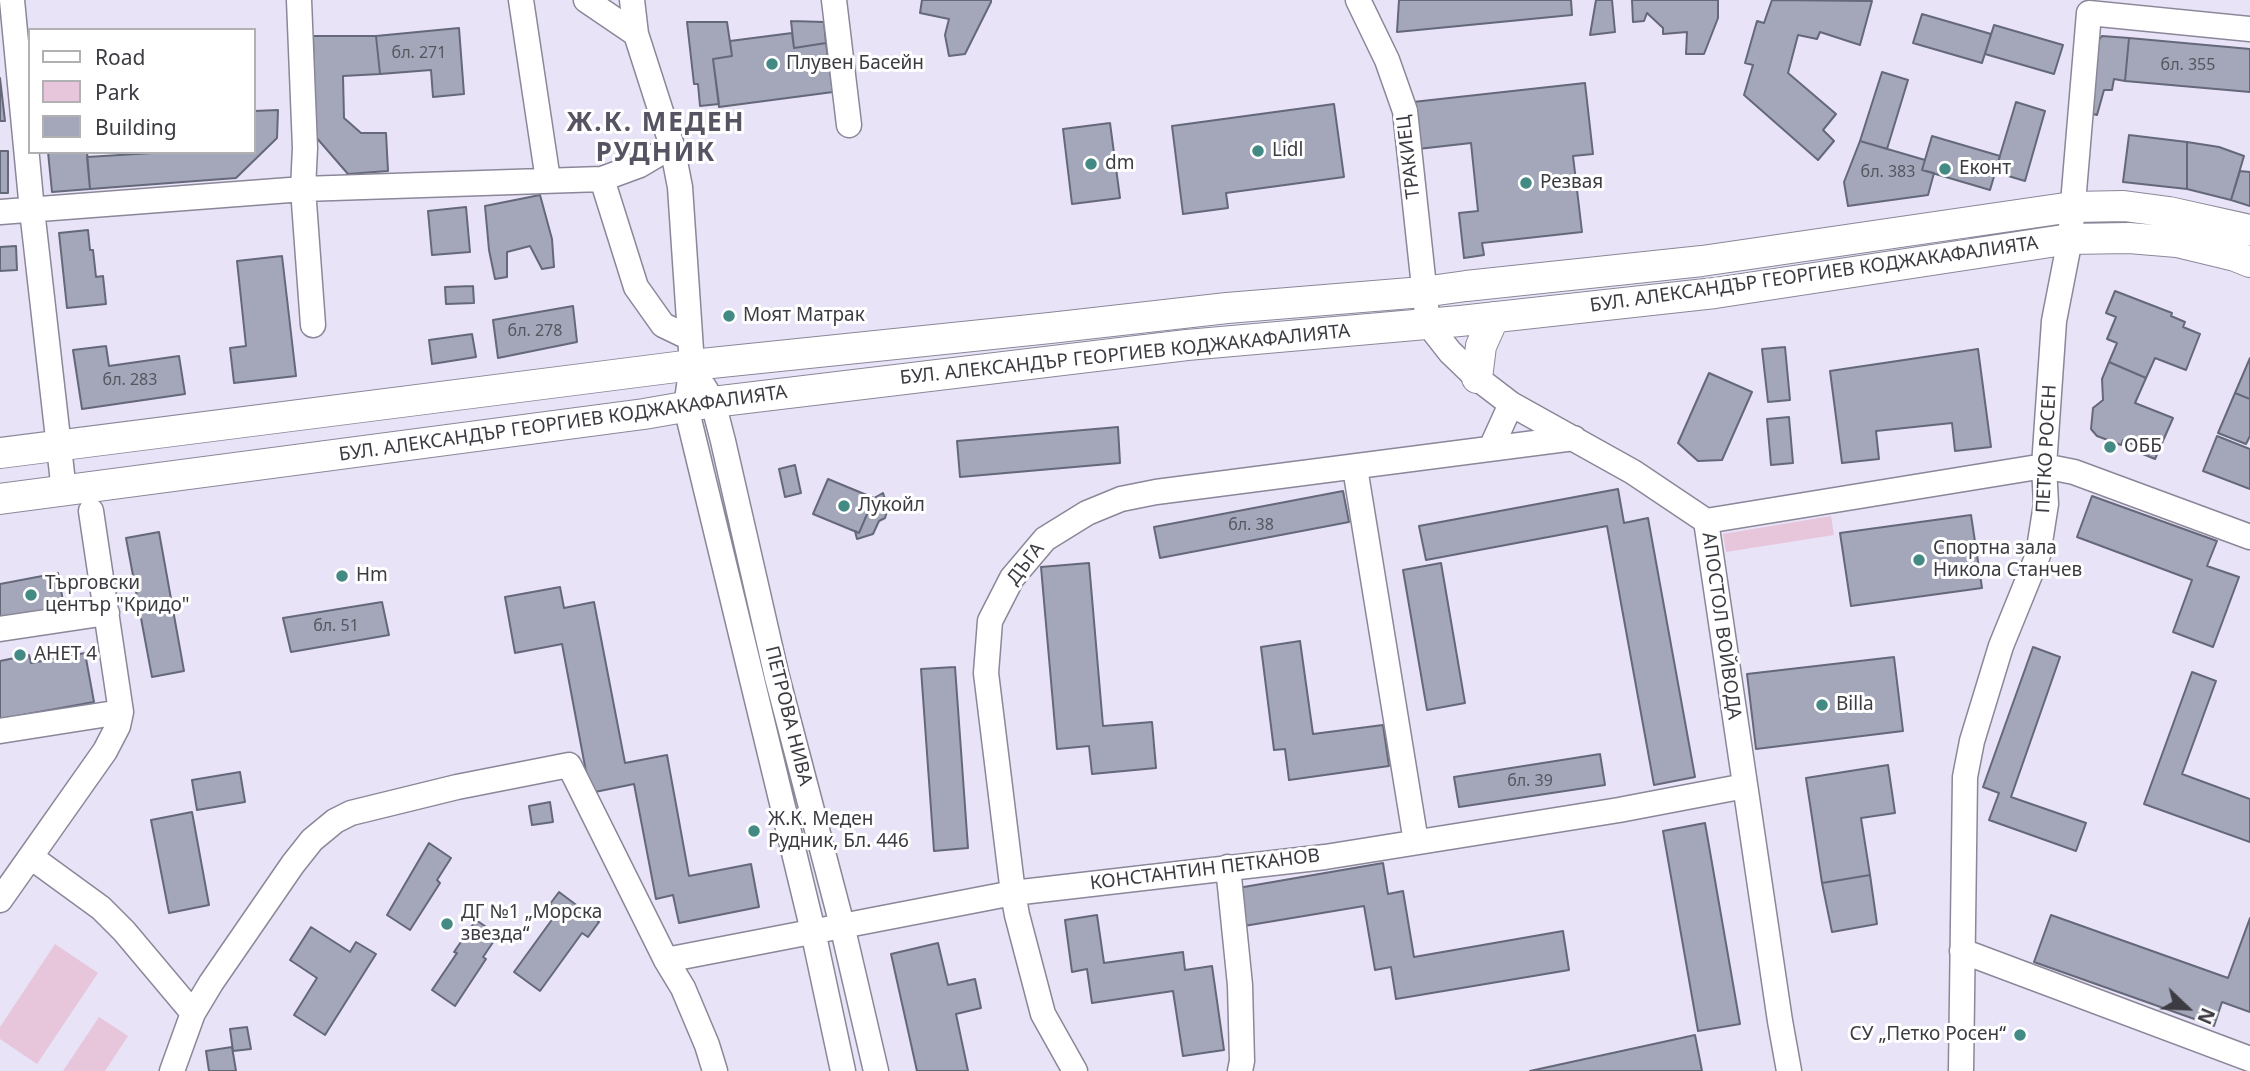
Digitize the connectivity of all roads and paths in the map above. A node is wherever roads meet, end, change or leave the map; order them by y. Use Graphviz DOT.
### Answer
graph roads {
  1 [pos="12,0"];
  2 [pos="299,0"];
  3 [pos="521,0"];
  4 [pos="586,0"];
  5 [pos="632,0"];
  6 [pos="834,0"];
  7 [pos="1358,0"];
  8 [pos="2250,29"];
  9 [pos="636,34"];
  10 [pos="849,125"];
  11 [pos="672,146"];
  12 [pos="602,178"];
  13 [pos="548,180"];
  14 [pos="303,189"];
  15 [pos="2072,206"];
  16 [pos="32,210"];
  17 [pos="0,212"];
  18 [pos="2250,230"];
  19 [pos="2070,239"];
  20 [pos="2250,262"];
  21 [pos="1423,292"];
  22 [pos="1493,317"];
  23 [pos="1428,324"];
  24 [pos="313,325"];
  25 [pos="691,351"];
  26 [pos="1477,378"];
  27 [pos="700,404"];
  28 [pos="1511,404"];
  29 [pos="1534,416"];
  30 [pos="1574,438"];
  31 [pos="58,445"];
  32 [pos="1516,445"];
  33 [pos="1491,448"];
  34 [pos="0,453"];
  35 [pos="2044,466"];
  36 [pos="1355,468"];
  37 [pos="64,491"];
  38 [pos="0,499"];
  39 [pos="91,510"];
  40 [pos="1706,521"];
  41 [pos="2250,537"];
  42 [pos="107,613"];
  43 [pos="0,629"];
  44 [pos="121,712"];
  45 [pos="0,731"];
  46 [pos="1745,786"];
  47 [pos="1416,842"];
  48 [pos="31,857"];
  49 [pos="1228,867"];
  50 [pos="1013,893"];
  51 [pos="1,897"];
  52 [pos="842,925"];
  53 [pos="813,931"];
  54 [pos="1962,951"];
  55 [pos="666,960"];
  56 [pos="193,1013"];
  57 [pos="2250,1059"];
  58 [pos="172,1071"];
  59 [pos="715,1071"];
  60 [pos="844,1071"];
  61 [pos="876,1071"];
  62 [pos="1075,1071"];
  63 [pos="1240,1071"];
  64 [pos="1789,1071"];
  65 [pos="1961,1071"];
  1 -- 16 [label="street"];
  2 -- 14 [label="street"];
  3 -- 13 [label="street"];
  4 -- 9 [label="street"];
  5 -- 9 [label="street, ПЕТРОВА НИВА"];
  6 -- 10 [label="street"];
  7 -- 21 [label="street, ТРАКИЕЦ"];
  8 -- 15 [label="street, ПЕТКО РОСЕН"];
  9 -- 11 [label="street, ПЕТРОВА НИВА"];
  11 -- 12 [label="street"];
  11 -- 25 [label="street, ПЕТРОВА НИВА"];
  12 -- 13 [label="street"];
  12 -- 25 [label="street"];
  13 -- 14 [label="street"];
  14 -- 16 [label="street"];
  14 -- 24 [label="street"];
  15 -- 18 [label="main road, БУЛ. АЛЕКСАНДЪР ГЕОРГИЕВ КОДЖАКАФАЛИЯТА"];
  15 -- 19 [label="street, ПЕТКО РОСЕН"];
  15 -- 21 [label="main road, БУЛ. АЛЕКСАНДЪР ГЕОРГИЕВ КОДЖАКАФАЛИЯТА"];
  16 -- 17 [label="street"];
  16 -- 31 [label="street"];
  19 -- 20 [label="main road, БУЛ. АЛЕКСАНДЪР ГЕОРГИЕВ КОДЖАКАФАЛИЯТА"];
  19 -- 22 [label="main road, БУЛ. АЛЕКСАНДЪР ГЕОРГИЕВ КОДЖАКАФАЛИЯТА"];
  19 -- 35 [label="street, ПЕТКО РОСЕН"];
  21 -- 23 [label="street, ТРАКИЕЦ"];
  21 -- 25 [label="main road, БУЛ. АЛЕКСАНДЪР ГЕОРГИЕВ КОДЖАКАФАЛИЯТА"];
  22 -- 23 [label="main road, БУЛ. АЛЕКСАНДЪР ГЕОРГИЕВ КОДЖАКАФАЛИЯТА"];
  22 -- 26 [label="main road"];
  23 -- 26 [label="street, АПОСТОЛ ВОЙВОДА"];
  23 -- 27 [label="main road, БУЛ. АЛЕКСАНДЪР ГЕОРГИЕВ КОДЖАКАФАЛИЯТА"];
  25 -- 27 [label="street, ПЕТРОВА НИВА"];
  25 -- 31 [label="main road, БУЛ. АЛЕКСАНДЪР ГЕОРГИЕВ КОДЖАКАФАЛИЯТА"];
  26 -- 28 [label="street, АПОСТОЛ ВОЙВОДА"];
  27 -- 37 [label="main road, БУЛ. АЛЕКСАНДЪР ГЕОРГИЕВ КОДЖАКАФАЛИЯТА"];
  27 -- 52 [label="street, ПЕТРОВА НИВА"];
  27 -- 53 [label="street, ПЕТРОВА НИВА"];
  28 -- 29 [label="street, АПОСТОЛ ВОЙВОДА"];
  28 -- 33 [label="street"];
  29 -- 30 [label="street, АПОСТОЛ ВОЙВОДА"];
  29 -- 32 [label="street"];
  30 -- 32 [label="street, ДЪГА"];
  30 -- 40 [label="street, АПОСТОЛ ВОЙВОДА"];
  31 -- 34 [label="main road, БУЛ. АЛЕКСАНДЪР ГЕОРГИЕВ КОДЖАКАФАЛИЯТА"];
  31 -- 37 [label="street"];
  32 -- 33 [label="street, ДЪГА"];
  33 -- 36 [label="street, ДЪГА"];
  35 -- 40 [label="street"];
  35 -- 41 [label="street"];
  35 -- 54 [label="street, ПЕТКО РОСЕН"];
  36 -- 47 [label="street"];
  36 -- 50 [label="street, ДЪГА"];
  37 -- 38 [label="main road, БУЛ. АЛЕКСАНДЪР ГЕОРГИЕВ КОДЖАКАФАЛИЯТА"];
  39 -- 42 [label="street"];
  40 -- 46 [label="street, АПОСТОЛ ВОЙВОДА"];
  42 -- 43 [label="street"];
  42 -- 44 [label="street"];
  44 -- 45 [label="street"];
  44 -- 48 [label="street"];
  46 -- 47 [label="street, КОНСТАНТИН ПЕТКАНОВ"];
  46 -- 64 [label="street, АПОСТОЛ ВОЙВОДА"];
  47 -- 49 [label="street, КОНСТАНТИН ПЕТКАНОВ"];
  48 -- 51 [label="street"];
  48 -- 56 [label="street"];
  49 -- 50 [label="street, КОНСТАНТИН ПЕТКАНОВ"];
  49 -- 63 [label="street"];
  50 -- 52 [label="street, КОНСТАНТИН ПЕТКАНОВ"];
  50 -- 62 [label="street, ДЪГА"];
  52 -- 53 [label="street, КОНСТАНТИН ПЕТКАНОВ"];
  52 -- 61 [label="street, ПЕТРОВА НИВА"];
  53 -- 55 [label="street, КОНСТАНТИН ПЕТКАНОВ"];
  53 -- 60 [label="street, ПЕТРОВА НИВА"];
  54 -- 57 [label="street"];
  54 -- 65 [label="street, ПЕТКО РОСЕН"];
  55 -- 56 [label="street"];
  55 -- 59 [label="street"];
  56 -- 58 [label="street"];
}
